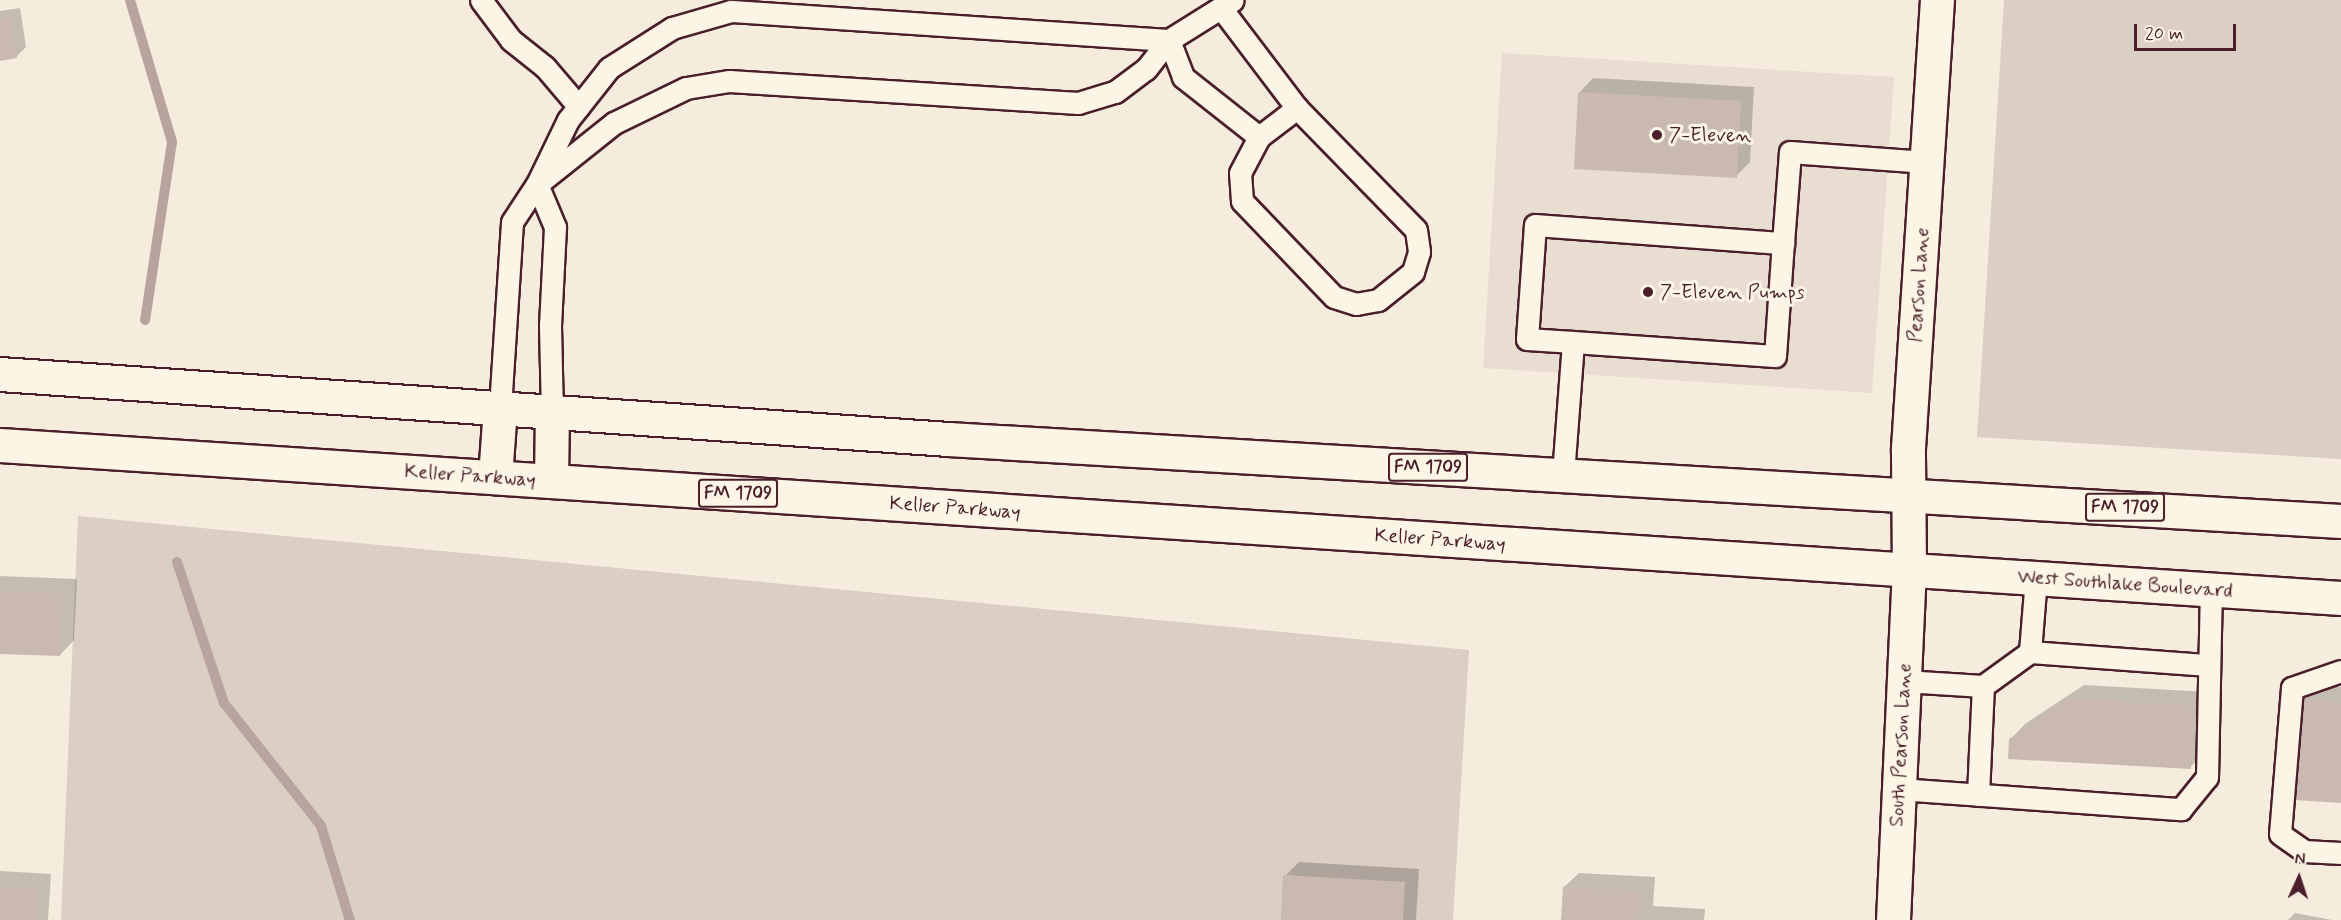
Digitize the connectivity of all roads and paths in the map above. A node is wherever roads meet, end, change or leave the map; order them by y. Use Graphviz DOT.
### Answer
graph roads {
  1 [pos="481,0"];
  2 [pos="1930,1"];
  3 [pos="1227,4"];
  4 [pos="1169,40"];
  5 [pos="579,107"];
  6 [pos="1297,108"];
  7 [pos="1259,137"];
  8 [pos="1926,162"];
  9 [pos="537,184"];
  10 [pos="1783,243"];
  11 [pos="1573,342"];
  12 [pos="0,374"];
  13 [pos="500,408"];
  14 [pos="552,412"];
  15 [pos="0,445"];
  16 [pos="1563,475"];
  17 [pos="495,477"];
  18 [pos="551,481"];
  19 [pos="1908,495"];
  20 [pos="2341,521"];
  21 [pos="1909,570"];
  22 [pos="2036,578"];
  23 [pos="2211,590"];
  24 [pos="2341,598"];
  25 [pos="2030,652"];
  26 [pos="2209,665"];
  27 [pos="2341,670"];
  28 [pos="1904,681"];
  29 [pos="1983,686"];
  30 [pos="1899,789"];
  31 [pos="1978,795"];
  32 [pos="2341,853"];
  33 [pos="1893,920"];
  1 -- 5 [label="lane"];
  2 -- 8 [label="main road, Pearson Lane"];
  3 -- 4 [label="lane"];
  3 -- 6 [label="lane"];
  4 -- 5 [label="lane"];
  4 -- 7 [label="lane"];
  4 -- 9 [label="lane"];
  5 -- 9 [label="lane"];
  6 -- 7 [label="lane"];
  6 -- 7 [label="lane"];
  8 -- 10 [label="lane"];
  8 -- 19 [label="main road, Pearson Lane"];
  9 -- 13 [label="lane"];
  9 -- 14 [label="lane"];
  10 -- 11 [label="lane"];
  10 -- 11 [label="lane"];
  11 -- 16 [label="lane"];
  12 -- 13 [label="main road, FM 1709"];
  13 -- 14 [label="main road, FM 1709"];
  13 -- 17 [label="main road"];
  14 -- 16 [label="main road, FM 1709"];
  14 -- 18 [label="main road"];
  15 -- 17 [label="main road, Keller Parkway / FM 1709"];
  16 -- 19 [label="main road, FM 1709"];
  17 -- 18 [label="main road, Keller Parkway / FM 1709"];
  18 -- 21 [label="main road, Keller Parkway / FM 1709"];
  19 -- 20 [label="main road, FM 1709"];
  19 -- 21 [label="main road, Pearson Lane"];
  21 -- 22 [label="main road, West Southlake Boulevard / FM 1709"];
  21 -- 28 [label="main road, South Pearson Lane"];
  22 -- 23 [label="main road, West Southlake Boulevard / FM 1709"];
  22 -- 25 [label="lane"];
  23 -- 24 [label="main road, West Southlake Boulevard / FM 1709"];
  23 -- 26 [label="lane"];
  25 -- 26 [label="lane"];
  25 -- 29 [label="lane"];
  26 -- 31 [label="lane"];
  27 -- 32 [label="lane"];
  28 -- 29 [label="lane"];
  28 -- 30 [label="main road, South Pearson Lane"];
  29 -- 31 [label="lane"];
  30 -- 31 [label="lane"];
  30 -- 33 [label="main road, South Pearson Lane"];
}
